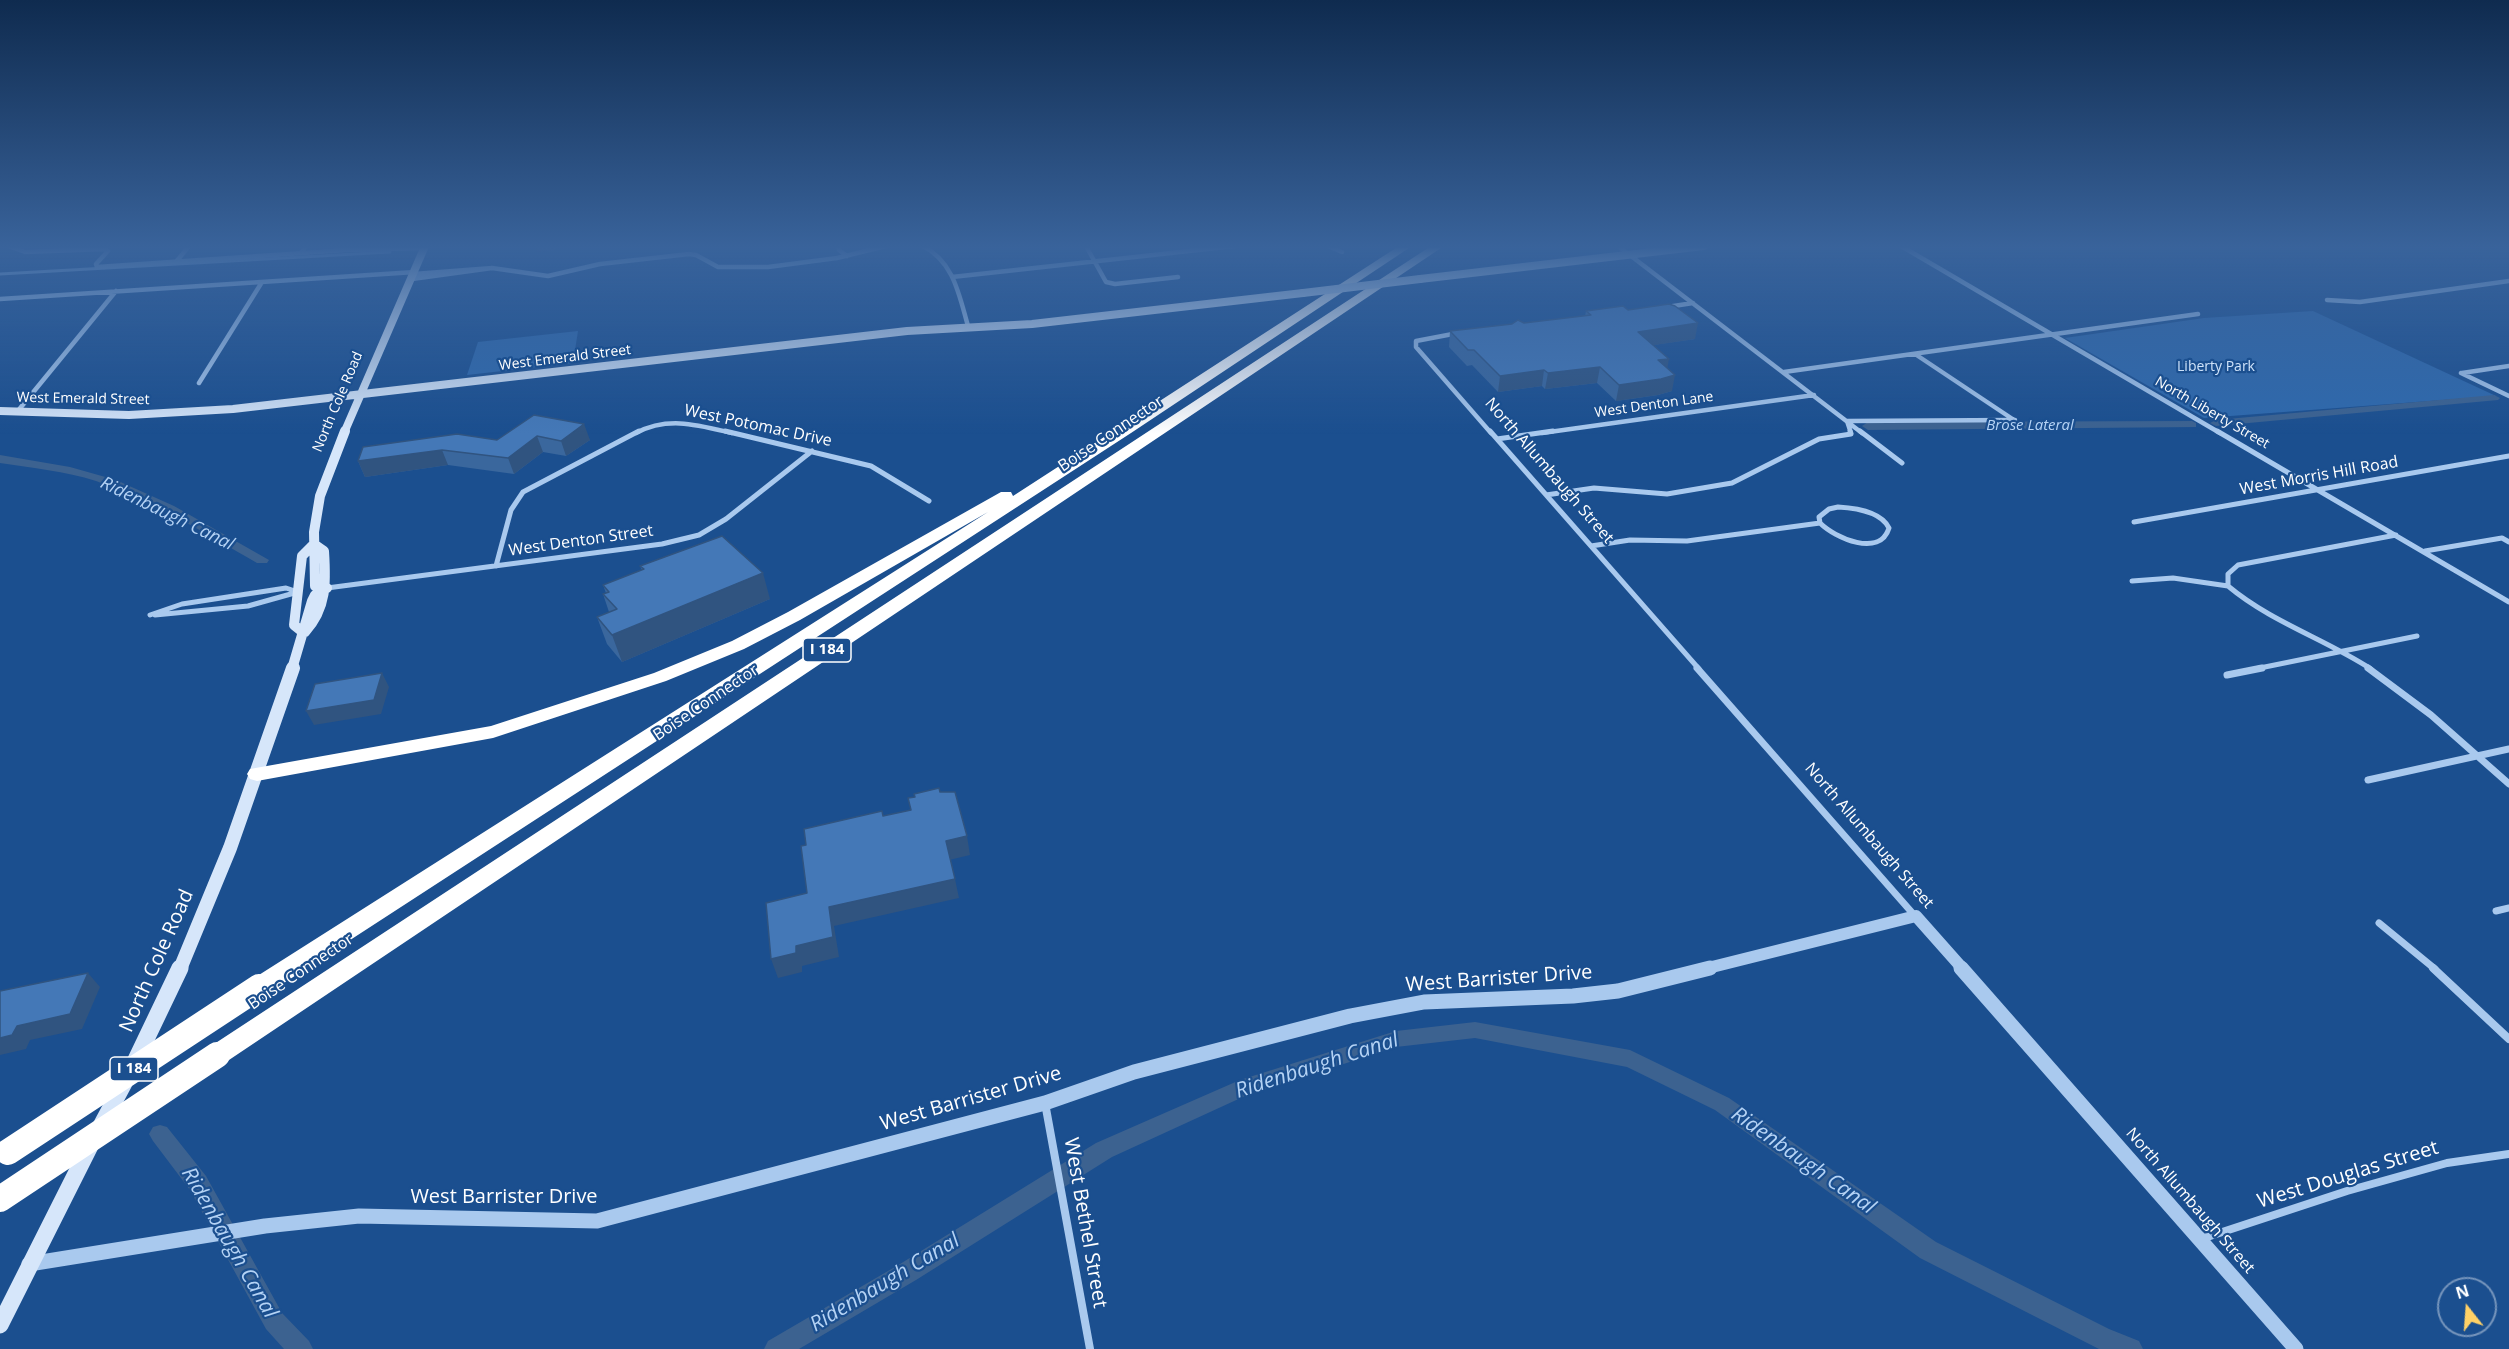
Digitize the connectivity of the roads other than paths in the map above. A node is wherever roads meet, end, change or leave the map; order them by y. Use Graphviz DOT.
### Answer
graph roads {
  1 [pos="101,309"];
  2 [pos="245,309"];
  3 [pos="398,309"];
  4 [pos="962,309"];
  5 [pos="1164,309"];
  6 [pos="1310,309"];
  7 [pos="1343,309"];
  8 [pos="1702,309"];
  9 [pos="2010,309"];
  10 [pos="2198,314"];
  11 [pos="968,326"];
  12 [pos="1464,332"];
  13 [pos="2053,334"];
  14 [pos="1915,354"];
  15 [pos="2509,366"];
  16 [pos="1784,372"];
  17 [pos="199,383"];
  18 [pos="359,395"];
  19 [pos="1814,395"];
  20 [pos="2509,396"];
  21 [pos="0,411"];
  22 [pos="16,412"];
  23 [pos="1847,421"];
  24 [pos="1126,430"];
  25 [pos="1497,439"];
  26 [pos="812,451"];
  27 [pos="2509,456"];
  28 [pos="1902,464"];
  29 [pos="2320,490"];
  30 [pos="1546,495"];
  31 [pos="929,501"];
  32 [pos="2134,522"];
  33 [pos="1820,523"];
  34 [pos="2397,535"];
  35 [pos="2509,542"];
  36 [pos="314,544"];
  37 [pos="1591,546"];
  38 [pos="2425,551"];
  39 [pos="496,566"];
  40 [pos="2132,581"];
  41 [pos="2228,586"];
  42 [pos="327,588"];
  43 [pos="299,592"];
  44 [pos="2509,602"];
  45 [pos="304,633"];
  46 [pos="2417,636"];
  47 [pos="2342,651"];
  48 [pos="2227,675"];
  49 [pos="2509,749"];
  50 [pos="2479,756"];
  51 [pos="257,774"];
  52 [pos="2368,780"];
  53 [pos="2509,784"];
  54 [pos="2509,908"];
  55 [pos="2496,911"];
  56 [pos="1916,916"];
  57 [pos="2379,923"];
  58 [pos="2509,1039"];
  59 [pos="1045,1102"];
  60 [pos="4,1154"];
  61 [pos="2509,1154"];
  62 [pos="0,1199"];
  63 [pos="2200,1240"];
  64 [pos="29,1264"];
  65 [pos="0,1324"];
  66 [pos="1090,1349"];
  67 [pos="2296,1349"];
  1 -- 22 [label="street"];
  2 -- 17 [label="street"];
  3 -- 18 [label="main road, North Cole Road"];
  4 -- 11 [label="street"];
  5 -- 11 [label="main road, West Emerald Street, bridge"];
  6 -- 24 [label="highway, Boise Connector / I 184"];
  7 -- 62 [label="highway, Boise Connector / I 184, bridge"];
  8 -- 16 [label="street"];
  9 -- 13 [label="street, North Liberty Street"];
  10 -- 13 [label="street"];
  11 -- 18 [label="main road, West Emerald Street"];
  12 -- 25 [label="street, North Allumbaugh Street"];
  13 -- 14 [label="street"];
  13 -- 29 [label="street, North Liberty Street"];
  14 -- 16 [label="street"];
  14 -- 23 [label="street"];
  15 -- 20 [label="street"];
  16 -- 19 [label="street"];
  18 -- 22 [label="main road, West Emerald Street"];
  18 -- 36 [label="main road, North Cole Road"];
  19 -- 23 [label="street"];
  19 -- 25 [label="street, West Denton Lane"];
  21 -- 22 [label="main road, West Emerald Street"];
  23 -- 28 [label="street"];
  23 -- 30 [label="street"];
  24 -- 51 [label="highway"];
  24 -- 60 [label="highway, Boise Connector / I 184, bridge"];
  25 -- 30 [label="street, North Allumbaugh Street"];
  26 -- 31 [label="street, West Potomac Drive"];
  26 -- 39 [label="street, West Denton Street"];
  26 -- 39 [label="street, West Potomac Drive"];
  27 -- 29 [label="street, West Morris Hill Road"];
  29 -- 32 [label="street, West Morris Hill Road"];
  29 -- 34 [label="street, North Liberty Street"];
  30 -- 37 [label="street, North Allumbaugh Street"];
  33 -- 33 [label="street"];
  33 -- 37 [label="street"];
  34 -- 38 [label="street, North Liberty Street"];
  34 -- 41 [label="street"];
  35 -- 38 [label="street"];
  36 -- 42 [label="main road"];
  36 -- 43 [label="main road, North Cole Road"];
  37 -- 56 [label="street, North Allumbaugh Street"];
  38 -- 44 [label="street, North Liberty Street"];
  39 -- 42 [label="street, West Denton Street"];
  40 -- 41 [label="street"];
  41 -- 47 [label="street"];
  42 -- 45 [label="main road, North Cole Road"];
  43 -- 43 [label="street"];
  43 -- 45 [label="main road, North Cole Road"];
  45 -- 51 [label="main road, North Cole Road"];
  46 -- 47 [label="street"];
  47 -- 48 [label="street"];
  47 -- 50 [label="street"];
  49 -- 50 [label="street"];
  50 -- 52 [label="street"];
  50 -- 53 [label="street"];
  51 -- 64 [label="main road, North Cole Road"];
  54 -- 55 [label="street"];
  56 -- 59 [label="street, West Barrister Drive"];
  56 -- 63 [label="street, North Allumbaugh Street"];
  57 -- 58 [label="street"];
  59 -- 64 [label="street, West Barrister Drive"];
  59 -- 66 [label="street, West Bethel Street"];
  61 -- 63 [label="street, West Douglas Street"];
  63 -- 67 [label="street, North Allumbaugh Street"];
  64 -- 65 [label="main road, North Cole Road"];
}
